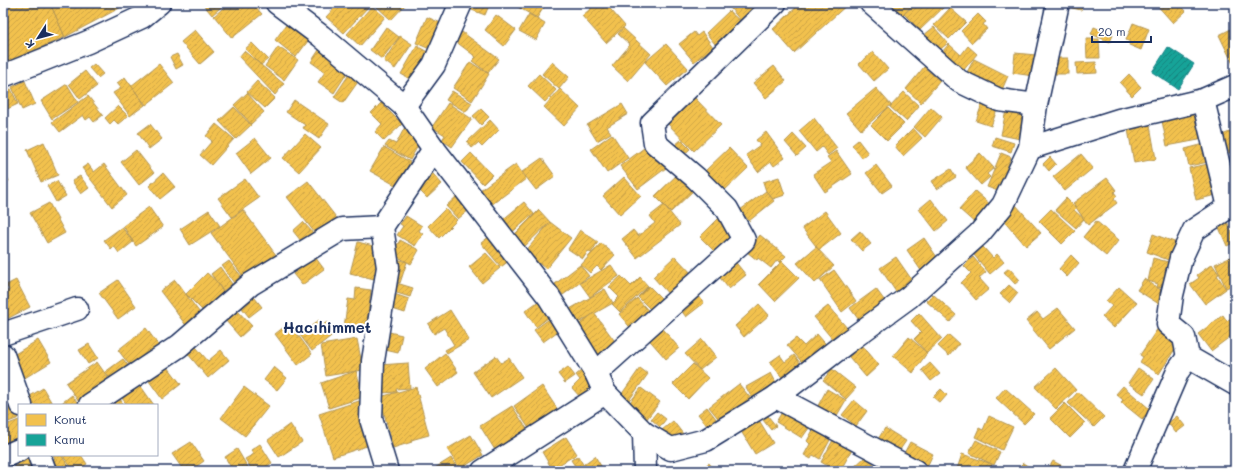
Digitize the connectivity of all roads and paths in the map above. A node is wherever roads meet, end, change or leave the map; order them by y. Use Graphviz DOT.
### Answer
graph roads {
  1 [pos="159,3"];
  2 [pos="277,3"];
  3 [pos="461,3"];
  4 [pos="775,3"];
  5 [pos="871,3"];
  6 [pos="1058,3"];
  7 [pos="3,76"];
  8 [pos="1235,86"];
  9 [pos="1203,100"];
  10 [pos="1036,105"];
  11 [pos="404,106"];
  12 [pos="1030,148"];
  13 [pos="434,149"];
  14 [pos="1232,205"];
  15 [pos="382,227"];
  16 [pos="77,309"];
  17 [pos="3,334"];
  18 [pos="3,355"];
  19 [pos="1188,356"];
  20 [pos="596,373"];
  21 [pos="1235,384"];
  22 [pos="605,393"];
  23 [pos="776,398"];
  24 [pos="21,404"];
  25 [pos="92,404"];
  26 [pos="644,433"];
  27 [pos="18,450"];
  28 [pos="39,456"];
  29 [pos="3,457"];
  30 [pos="45,471"];
  31 [pos="387,471"];
  32 [pos="483,471"];
  33 [pos="645,471"];
  34 [pos="915,471"];
  35 [pos="1135,471"];
  1 -- 7 [label="street"];
  2 -- 11 [label="street"];
  3 -- 11 [label="street"];
  4 -- 20 [label="street"];
  5 -- 10 [label="street"];
  6 -- 10 [label="street"];
  8 -- 9 [label="street"];
  9 -- 12 [label="street"];
  9 -- 14 [label="street"];
  10 -- 12 [label="street"];
  11 -- 13 [label="street"];
  12 -- 23 [label="street"];
  13 -- 15 [label="street"];
  13 -- 20 [label="street"];
  14 -- 19 [label="street"];
  15 -- 25 [label="street"];
  15 -- 31 [label="street"];
  16 -- 17 [label="street"];
  18 -- 24 [label="street"];
  19 -- 21 [label="street"];
  19 -- 35 [label="street"];
  20 -- 22 [label="street"];
  22 -- 26 [label="street"];
  22 -- 32 [label="street"];
  23 -- 26 [label="street"];
  23 -- 34 [label="street"];
  26 -- 33 [label="street"];
  27 -- 29 [label="street"];
  28 -- 30 [label="street"];
}
